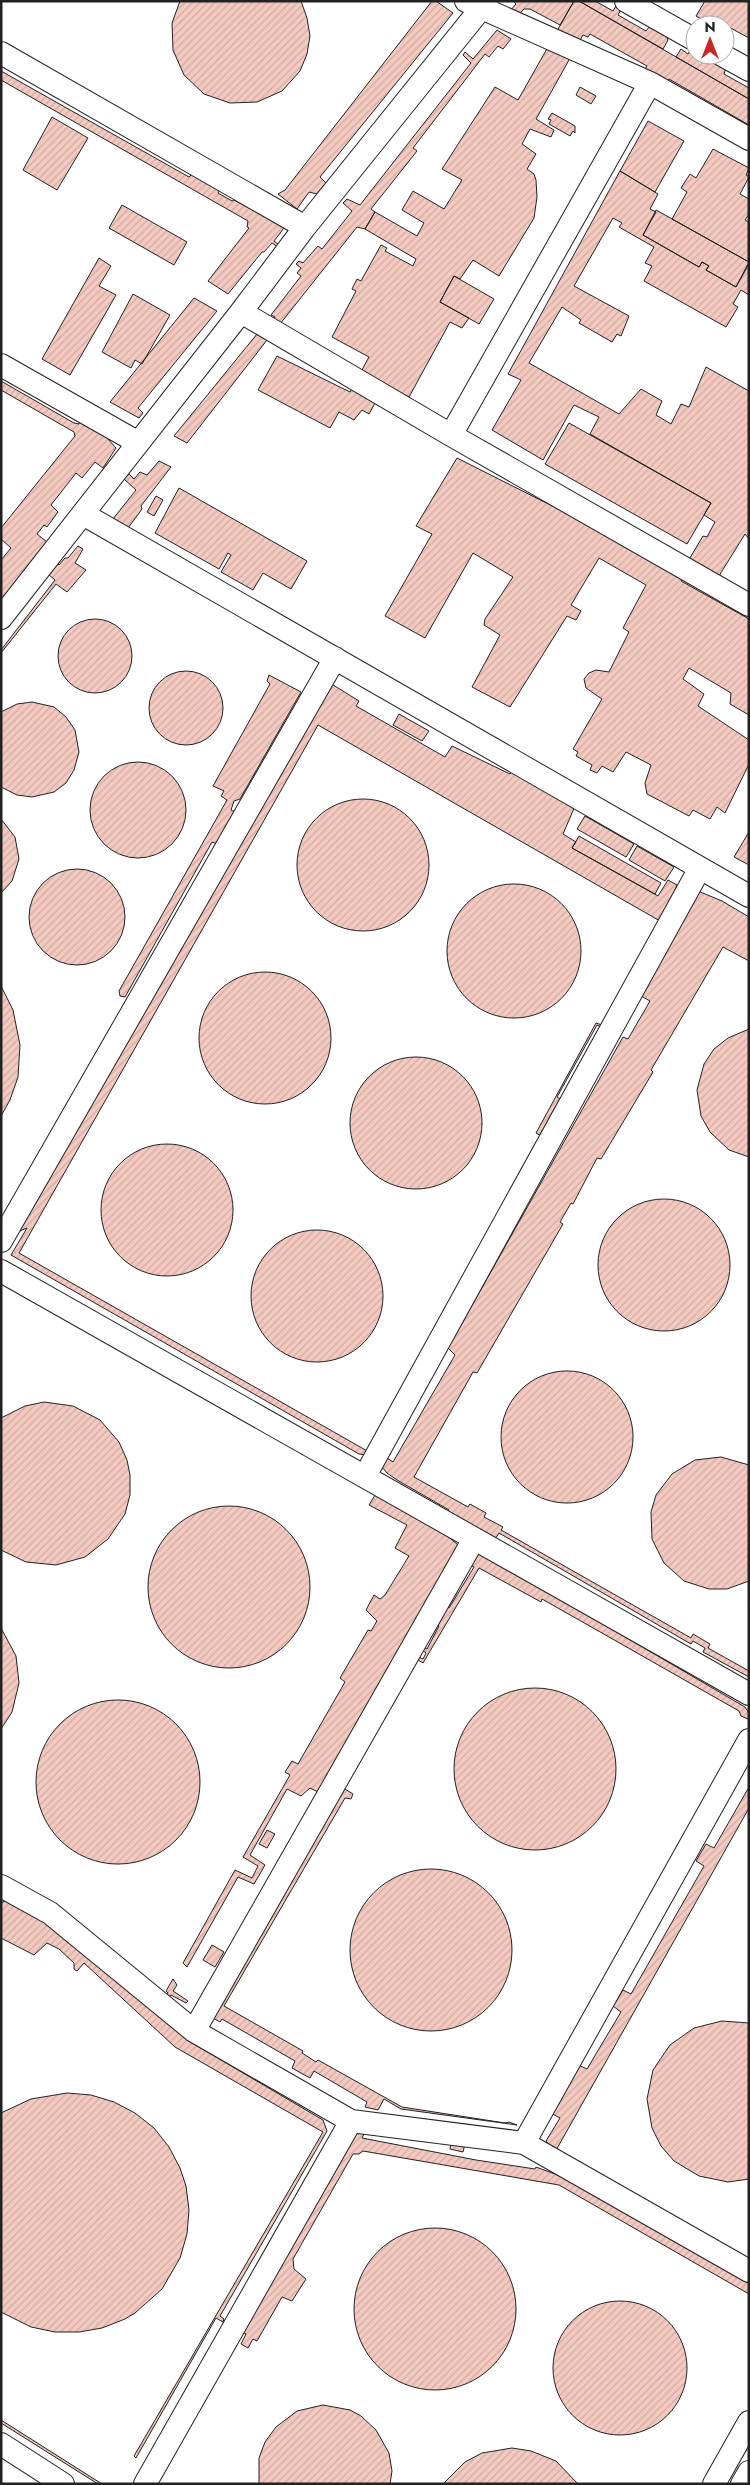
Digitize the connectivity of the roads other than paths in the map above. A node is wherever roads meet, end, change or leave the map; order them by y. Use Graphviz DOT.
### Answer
graph roads {
  1 [pos="626,1"];
  2 [pos="478,4"];
  3 [pos="685,34"];
  4 [pos="1,54"];
  5 [pos="735,62"];
  6 [pos="749,70"];
  7 [pos="650,83"];
  8 [pos="749,139"];
  9 [pos="305,227"];
  10 [pos="241,312"];
  11 [pos="1,365"];
  12 [pos="451,435"];
  13 [pos="137,442"];
  14 [pos="83,514"];
  15 [pos="749,605"];
  16 [pos="1,618"];
  17 [pos="335,658"];
  18 [pos="700,868"];
  19 [pos="749,896"];
  20 [pos="1,1242"];
  21 [pos="1,1271"];
  22 [pos="364,1476"];
  23 [pos="474,1539"];
  24 [pos="749,1694"];
  25 [pos="749,1740"];
  26 [pos="1,1886"];
  27 [pos="194,2031"];
  28 [pos="351,2121"];
  29 [pos="524,2143"];
  30 [pos="749,2271"];
  31 [pos="749,2422"];
  32 [pos="1,2444"];
  33 [pos="749,2472"];
  34 [pos="63,2484"];
  35 [pos="144,2484"];
  36 [pos="714,2484"];
  37 [pos="742,2484"];
  1 -- 3 [label="lane"];
  2 -- 7 [label="lane"];
  2 -- 9 [label="lane"];
  4 -- 9 [label="lane"];
  5 -- 6 [label="lane"];
  7 -- 8 [label="lane"];
  7 -- 12 [label="lane"];
  9 -- 10 [label="lane"];
  10 -- 12 [label="lane"];
  10 -- 13 [label="lane"];
  11 -- 13 [label="lane"];
  12 -- 15 [label="lane"];
  13 -- 14 [label="lane"];
  14 -- 16 [label="lane"];
  14 -- 17 [label="lane"];
  17 -- 18 [label="lane"];
  17 -- 20 [label="lane"];
  18 -- 19 [label="lane"];
  18 -- 22 [label="lane"];
  21 -- 22 [label="lane"];
  22 -- 23 [label="lane"];
  23 -- 24 [label="lane"];
  23 -- 27 [label="lane"];
  25 -- 29 [label="lane"];
  26 -- 27 [label="lane"];
  27 -- 28 [label="lane"];
  28 -- 29 [label="lane"];
  28 -- 35 [label="lane"];
  29 -- 30 [label="lane"];
  31 -- 36 [label="lane"];
  32 -- 34 [label="lane"];
  33 -- 37 [label="lane"];
}
